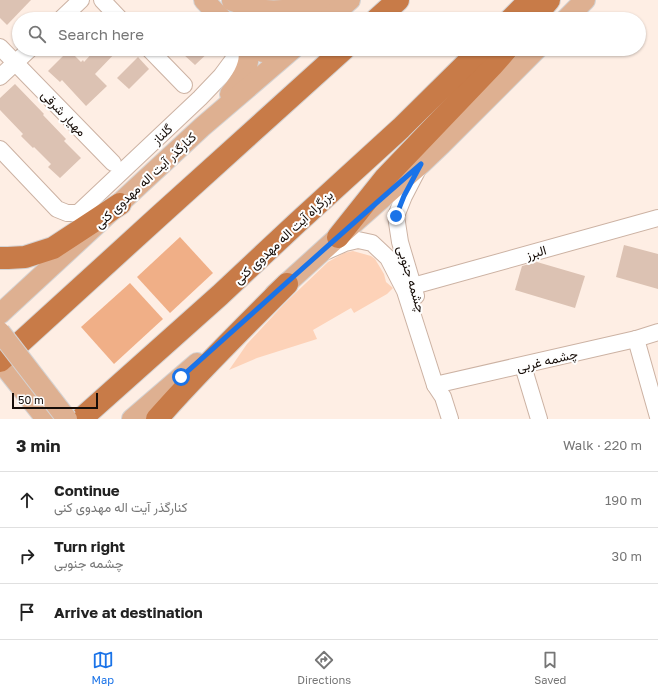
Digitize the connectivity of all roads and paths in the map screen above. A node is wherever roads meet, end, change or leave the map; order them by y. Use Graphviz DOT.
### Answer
graph roads {
  1 [pos="81,0"];
  2 [pos="102,0"];
  3 [pos="204,0"];
  4 [pos="231,0"];
  5 [pos="328,0"];
  6 [pos="350,0"];
  7 [pos="398,0"];
  8 [pos="530,0"];
  9 [pos="549,0"];
  10 [pos="585,0"];
  11 [pos="68,12"];
  12 [pos="113,12"];
  13 [pos="215,12"];
  14 [pos="243,12"];
  15 [pos="336,12"];
  16 [pos="385,12"];
  17 [pos="518,12"];
  18 [pos="539,12"];
  19 [pos="573,12"];
  20 [pos="0,47"];
  21 [pos="22,56"];
  22 [pos="156,56"];
  23 [pos="237,56"];
  24 [pos="248,56"];
  25 [pos="284,56"];
  26 [pos="336,56"];
  27 [pos="474,56"];
  28 [pos="501,56"];
  29 [pos="530,56"];
  30 [pos="15,63"];
  31 [pos="0,77"];
  32 [pos="184,85"];
  33 [pos="202,127"];
  34 [pos="0,149"];
  35 [pos="113,163"];
  36 [pos="421,164"];
  37 [pos="120,204"];
  38 [pos="658,218"];
  39 [pos="338,236"];
  40 [pos="316,256"];
  41 [pos="0,258"];
  42 [pos="287,284"];
  43 [pos="413,286"];
  44 [pos="0,314"];
  45 [pos="0,332"];
  46 [pos="658,332"];
  47 [pos="636,339"];
  48 [pos="0,361"];
  49 [pos="523,366"];
  50 [pos="441,388"];
  51 [pos="658,417"];
  52 [pos="46,419"];
  53 [pos="68,419"];
  54 [pos="81,419"];
  55 [pos="132,419"];
  56 [pos="157,419"];
  57 [pos="450,419"];
  58 [pos="539,419"];
  1 -- 11 [label="street"];
  2 -- 12 [label="street"];
  3 -- 13 [label="main road"];
  4 -- 5 [label="main road"];
  4 -- 14 [label="main road"];
  6 -- 15 [label="main road"];
  7 -- 16 [label="highway"];
  8 -- 17 [label="highway"];
  9 -- 18 [label="highway"];
  10 -- 19 [label="main road"];
  20 -- 30 [label="street, مهیار شرقی"];
  21 -- 30 [label="street"];
  22 -- 32 [label="street"];
  23 -- 34 [label="street, گلناز"];
  24 -- 33 [label="main road"];
  25 -- 33 [label="main road, کنارگذر آیت اله مهدوی کنی"];
  26 -- 48 [label="highway"];
  27 -- 54 [label="highway, بزرگراه آیت اله مهدوی کنی"];
  28 -- 39 [label="highway"];
  29 -- 36 [label="main road"];
  30 -- 31 [label="street"];
  30 -- 35 [label="street, مهیار شرقی"];
  33 -- 37 [label="main road, کنارگذر آیت اله مهدوی کنی"];
  36 -- 39 [label="main road"];
  36 -- 43 [label="street, چشمه جنوبی"];
  37 -- 41 [label="highway"];
  37 -- 44 [label="main road, کنارگذر آیت اله مهدوی کنی"];
  38 -- 43 [label="street, البرز"];
  39 -- 40 [label="main road"];
  40 -- 42 [label="main road"];
  40 -- 50 [label="street, چشمه جنوبی"];
  42 -- 55 [label="main road"];
  42 -- 56 [label="highway"];
  43 -- 50 [label="street, چشمه جنوبی"];
  45 -- 53 [label="main road, bridge"];
  46 -- 47 [label="street, چشمه غربی"];
  47 -- 49 [label="street, چشمه غربی"];
  47 -- 51 [label="street"];
  48 -- 52 [label="main road"];
  49 -- 50 [label="street, چشمه غربی"];
  49 -- 58 [label="street"];
  50 -- 57 [label="street, چشمه جنوبی"];
}
